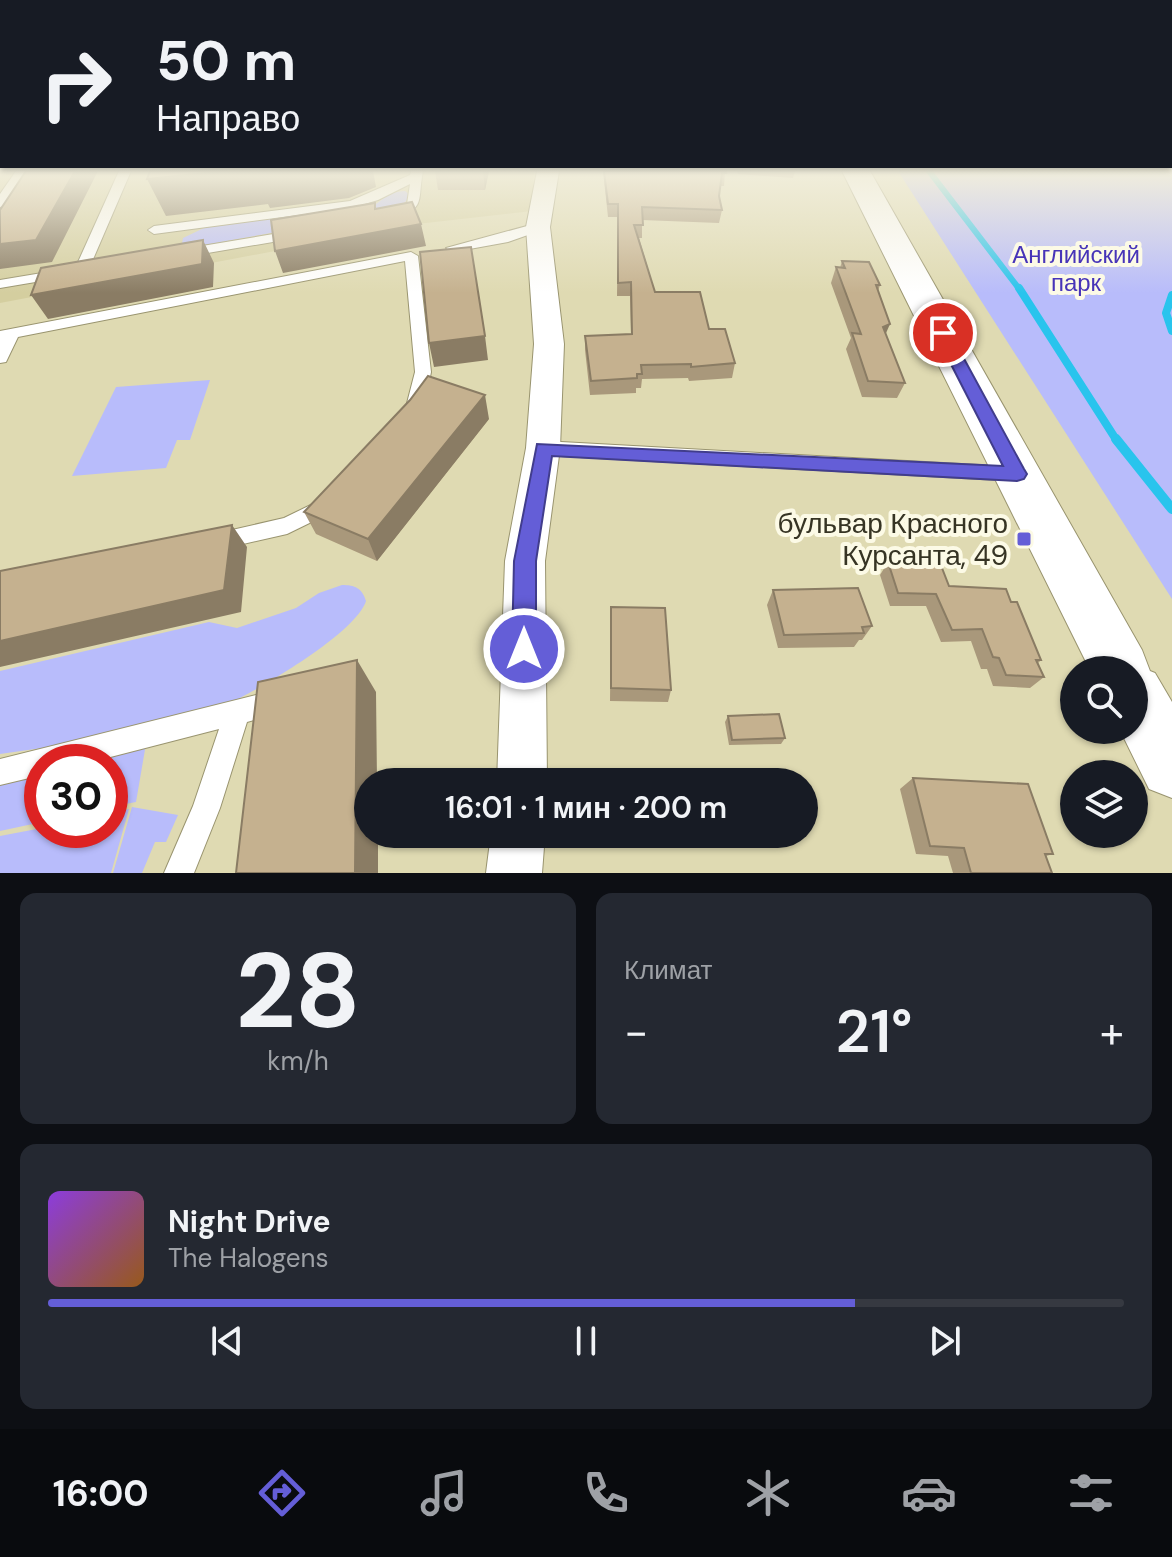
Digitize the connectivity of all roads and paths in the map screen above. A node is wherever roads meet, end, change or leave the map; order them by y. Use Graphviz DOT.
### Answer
graph roads {
  1 [pos="107,212"];
  2 [pos="296,212"];
  3 [pos="399,212"];
  4 [pos="541,212"];
  5 [pos="878,212"];
  6 [pos="385,218"];
  7 [pos="538,227"];
  8 [pos="176,229"];
  9 [pos="154,230"];
  10 [pos="308,232"];
  11 [pos="453,248"];
  12 [pos="102,268"];
  13 [pos="81,271"];
  14 [pos="0,284"];
  15 [pos="6,335"];
  16 [pos="0,358"];
  17 [pos="408,418"];
  18 [pos="543,448"];
  19 [pos="1017,474"];
  20 [pos="335,495"];
  21 [pos="201,544"];
  22 [pos="1114,656"];
  23 [pos="277,701"];
  24 [pos="237,713"];
  25 [pos="1148,721"];
  26 [pos="1172,766"];
  27 [pos="522,768"];
  28 [pos="0,772"];
  29 [pos="517,848"];
  30 [pos="179,873"];
  31 [pos="514,873"];
  1 -- 13 [label="lane"];
  2 -- 8 [label="lane"];
  3 -- 6 [label="lane"];
  4 -- 7 [label="street"];
  5 -- 19 [label="street"];
  7 -- 11 [label="lane"];
  7 -- 18 [label="street"];
  8 -- 9 [label="lane"];
  8 -- 10 [label="lane"];
  12 -- 13 [label="lane"];
  13 -- 14 [label="lane"];
  15 -- 16 [label="lane"];
  15 -- 17 [label="lane"];
  18 -- 19 [label="lane"];
  18 -- 27 [label="street"];
  19 -- 22 [label="street"];
  20 -- 21 [label="lane"];
  23 -- 24 [label="lane"];
  24 -- 28 [label="lane"];
  24 -- 30 [label="lane"];
  25 -- 26 [label="street"];
  29 -- 31 [label="street"];
}
